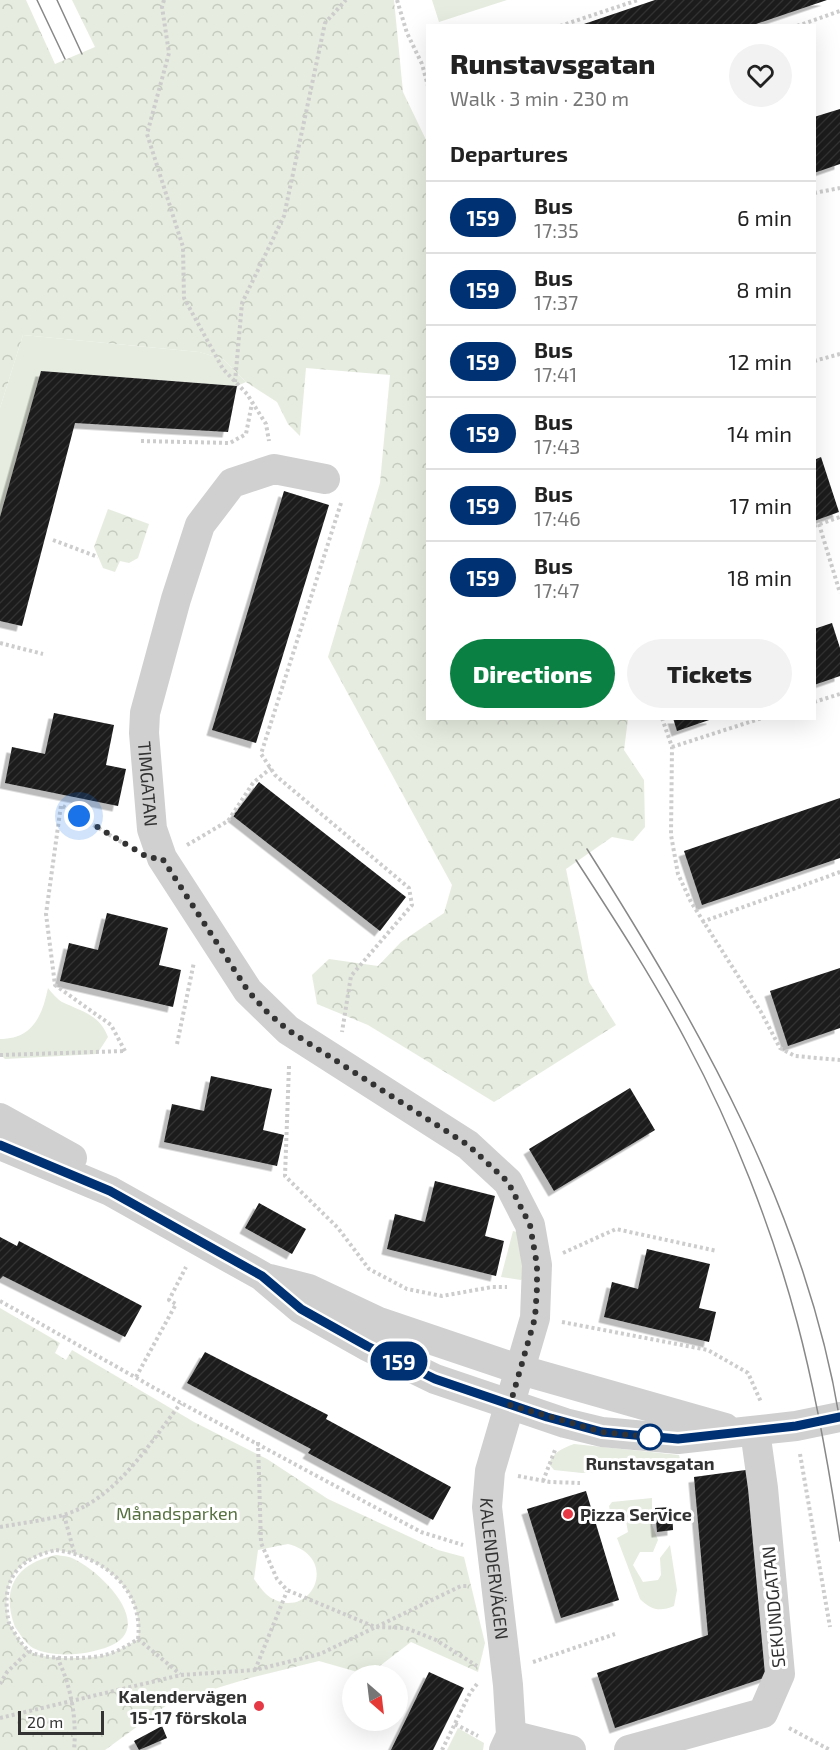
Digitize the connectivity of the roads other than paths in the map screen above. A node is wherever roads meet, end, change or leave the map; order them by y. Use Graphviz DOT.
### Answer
graph roads {
  1 [pos="325,479"];
  2 [pos="0,1118"];
  3 [pos="0,1145"];
  4 [pos="110,1191"];
  5 [pos="515,1388"];
  6 [pos="840,1417"];
  7 [pos="765,1429"];
  8 [pos="507,1743"];
  9 [pos="571,1750"];
  10 [pos="629,1750"];
  1 -- 5 [label="street, TIMGATAN"];
  2 -- 4 [label="street"];
  3 -- 4 [label="street"];
  4 -- 5 [label="street"];
  5 -- 7 [label="street"];
  5 -- 8 [label="street, KALENDERVÄGEN"];
  6 -- 7 [label="street"];
  7 -- 10 [label="street, SEKUNDGATAN"];
  8 -- 9 [label="street"];
}
